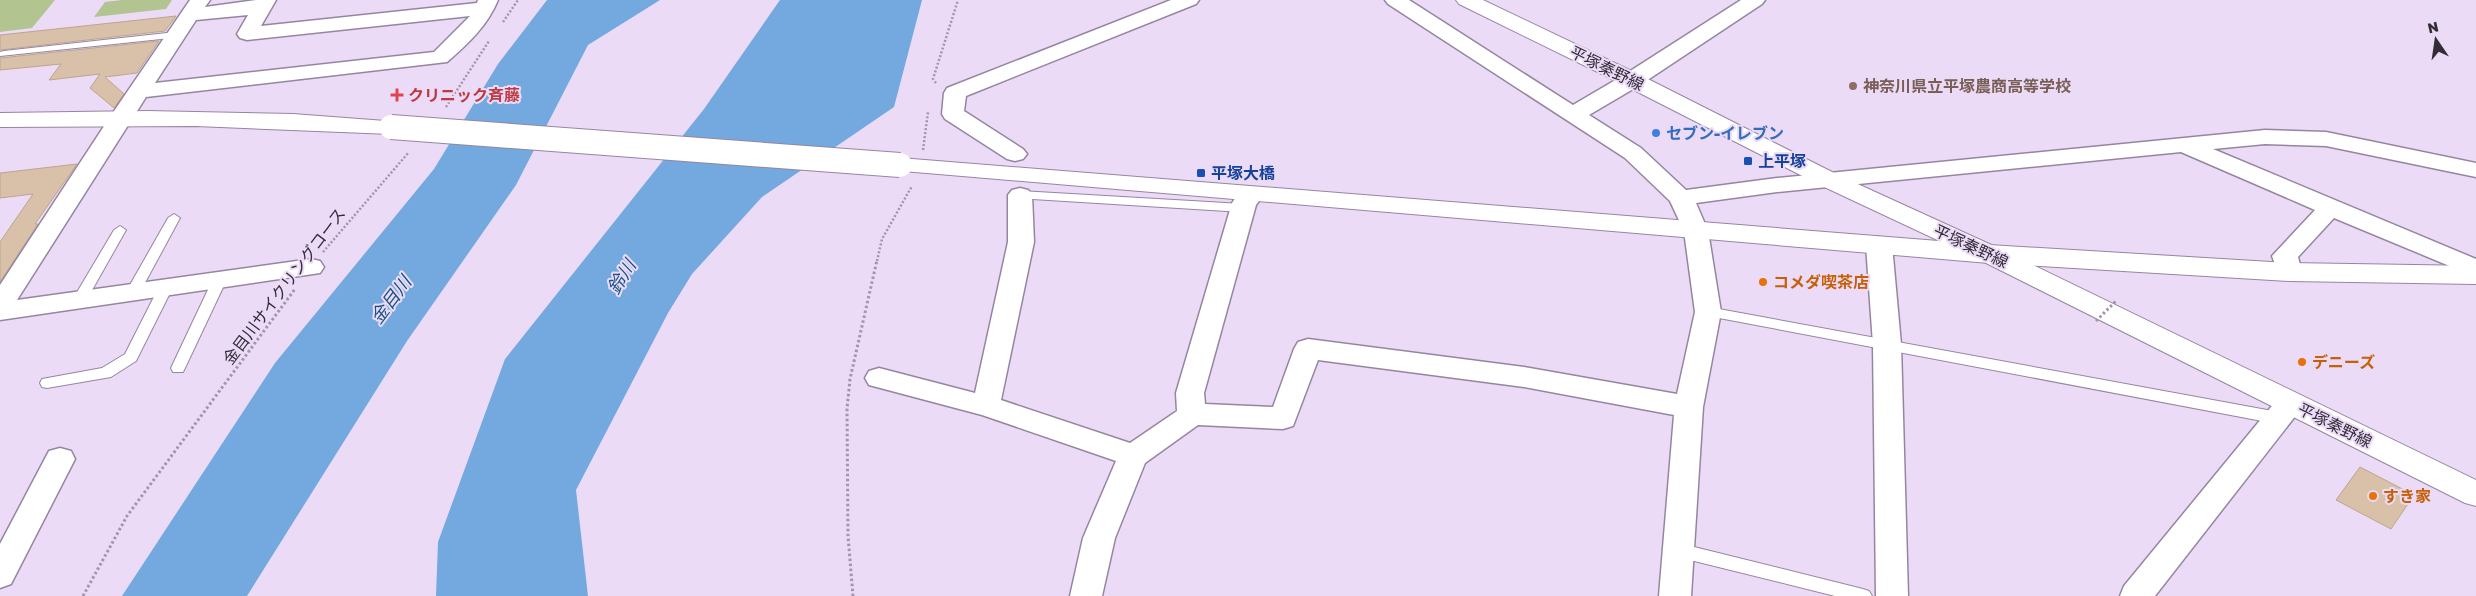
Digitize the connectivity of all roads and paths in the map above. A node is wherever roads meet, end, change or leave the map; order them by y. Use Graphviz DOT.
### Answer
graph roads {
  1 [pos="518,0"];
  2 [pos="958,0"];
  3 [pos="1189,0"];
  4 [pos="1395,0"];
  5 [pos="1466,0"];
  6 [pos="1755,0"];
  7 [pos="264,4"];
  8 [pos="487,4"];
  9 [pos="195,8"];
  10 [pos="499,27"];
  11 [pos="494,34"];
  12 [pos="176,35"];
  13 [pos="4,54"];
  14 [pos="1632,80"];
  15 [pos="941,89"];
  16 [pos="139,91"];
  17 [pos="443,113"];
  18 [pos="1574,114"];
  19 [pos="121,117"];
  20 [pos="0,120"];
  21 [pos="2186,145"];
  22 [pos="409,152"];
  23 [pos="1015,154"];
  24 [pos="2476,170"];
  25 [pos="1829,180"];
  26 [pos="1020,195"];
  27 [pos="1681,198"];
  28 [pos="1247,201"];
  29 [pos="2330,208"];
  30 [pos="174,218"];
  31 [pos="120,230"];
  32 [pos="1696,231"];
  33 [pos="1879,245"];
  34 [pos="1989,254"];
  35 [pos="311,267"];
  36 [pos="2476,269"];
  37 [pos="2289,272"];
  38 [pos="2476,275"];
  39 [pos="220,279"];
  40 [pos="166,288"];
  41 [pos="133,292"];
  42 [pos="80,300"];
  43 [pos="2116,301"];
  44 [pos="0,306"];
  45 [pos="0,311"];
  46 [pos="1708,312"];
  47 [pos="2096,321"];
  48 [pos="1887,344"];
  49 [pos="178,368"];
  50 [pos="878,378"];
  51 [pos="47,383"];
  52 [pos="986,406"];
  53 [pos="1689,407"];
  54 [pos="2284,410"];
  55 [pos="1192,415"];
  56 [pos="1133,456"];
  57 [pos="60,459"];
  58 [pos="2476,494"];
  59 [pos="1678,550"];
  60 [pos="0,575"];
  61 [pos="83,596"];
  62 [pos="1086,596"];
  63 [pos="1675,596"];
  64 [pos="1863,596"];
  65 [pos="1892,596"];
  66 [pos="2136,596"];
  1 -- 10 [label="path"];
  2 -- 15 [label="path"];
  3 -- 23 [label="street"];
  4 -- 18 [label="street"];
  5 -- 14 [label="street, 平塚秦野線"];
  6 -- 14 [label="street"];
  7 -- 8 [label="street"];
  7 -- 9 [label="street"];
  8 -- 16 [label="street"];
  9 -- 12 [label="street"];
  11 -- 17 [label="path"];
  12 -- 13 [label="lane"];
  12 -- 16 [label="street"];
  14 -- 18 [label="street"];
  14 -- 25 [label="street, 平塚秦野線"];
  16 -- 19 [label="street"];
  18 -- 27 [label="street"];
  19 -- 20 [label="street"];
  19 -- 28 [label="street, bridge"];
  19 -- 44 [label="street"];
  21 -- 24 [label="street"];
  21 -- 25 [label="street"];
  21 -- 29 [label="street"];
  22 -- 35 [label="path, 金目川サイクリングコース"];
  25 -- 27 [label="street"];
  25 -- 34 [label="street, 平塚秦野線"];
  26 -- 28 [label="lane"];
  26 -- 52 [label="street"];
  27 -- 32 [label="street"];
  28 -- 32 [label="street"];
  28 -- 55 [label="street"];
  29 -- 36 [label="street"];
  29 -- 37 [label="street"];
  30 -- 41 [label="lane"];
  31 -- 42 [label="lane"];
  32 -- 33 [label="street"];
  32 -- 46 [label="street"];
  33 -- 34 [label="street"];
  33 -- 48 [label="street"];
  34 -- 37 [label="street"];
  34 -- 54 [label="street, 平塚秦野線"];
  35 -- 39 [label="street"];
  35 -- 61 [label="path, 金目川サイクリングコース"];
  37 -- 38 [label="street"];
  39 -- 40 [label="street"];
  39 -- 49 [label="lane"];
  40 -- 41 [label="street"];
  40 -- 51 [label="lane"];
  41 -- 42 [label="street"];
  42 -- 45 [label="street"];
  43 -- 47 [label="path, bridge"];
  46 -- 48 [label="lane"];
  46 -- 53 [label="street"];
  48 -- 54 [label="lane"];
  48 -- 65 [label="street"];
  50 -- 52 [label="street"];
  52 -- 56 [label="street"];
  53 -- 55 [label="street"];
  53 -- 59 [label="street"];
  54 -- 58 [label="street, 平塚秦野線"];
  54 -- 66 [label="street"];
  55 -- 56 [label="street"];
  56 -- 62 [label="street"];
  57 -- 60 [label="street"];
  59 -- 63 [label="street"];
  59 -- 64 [label="lane"];
}
